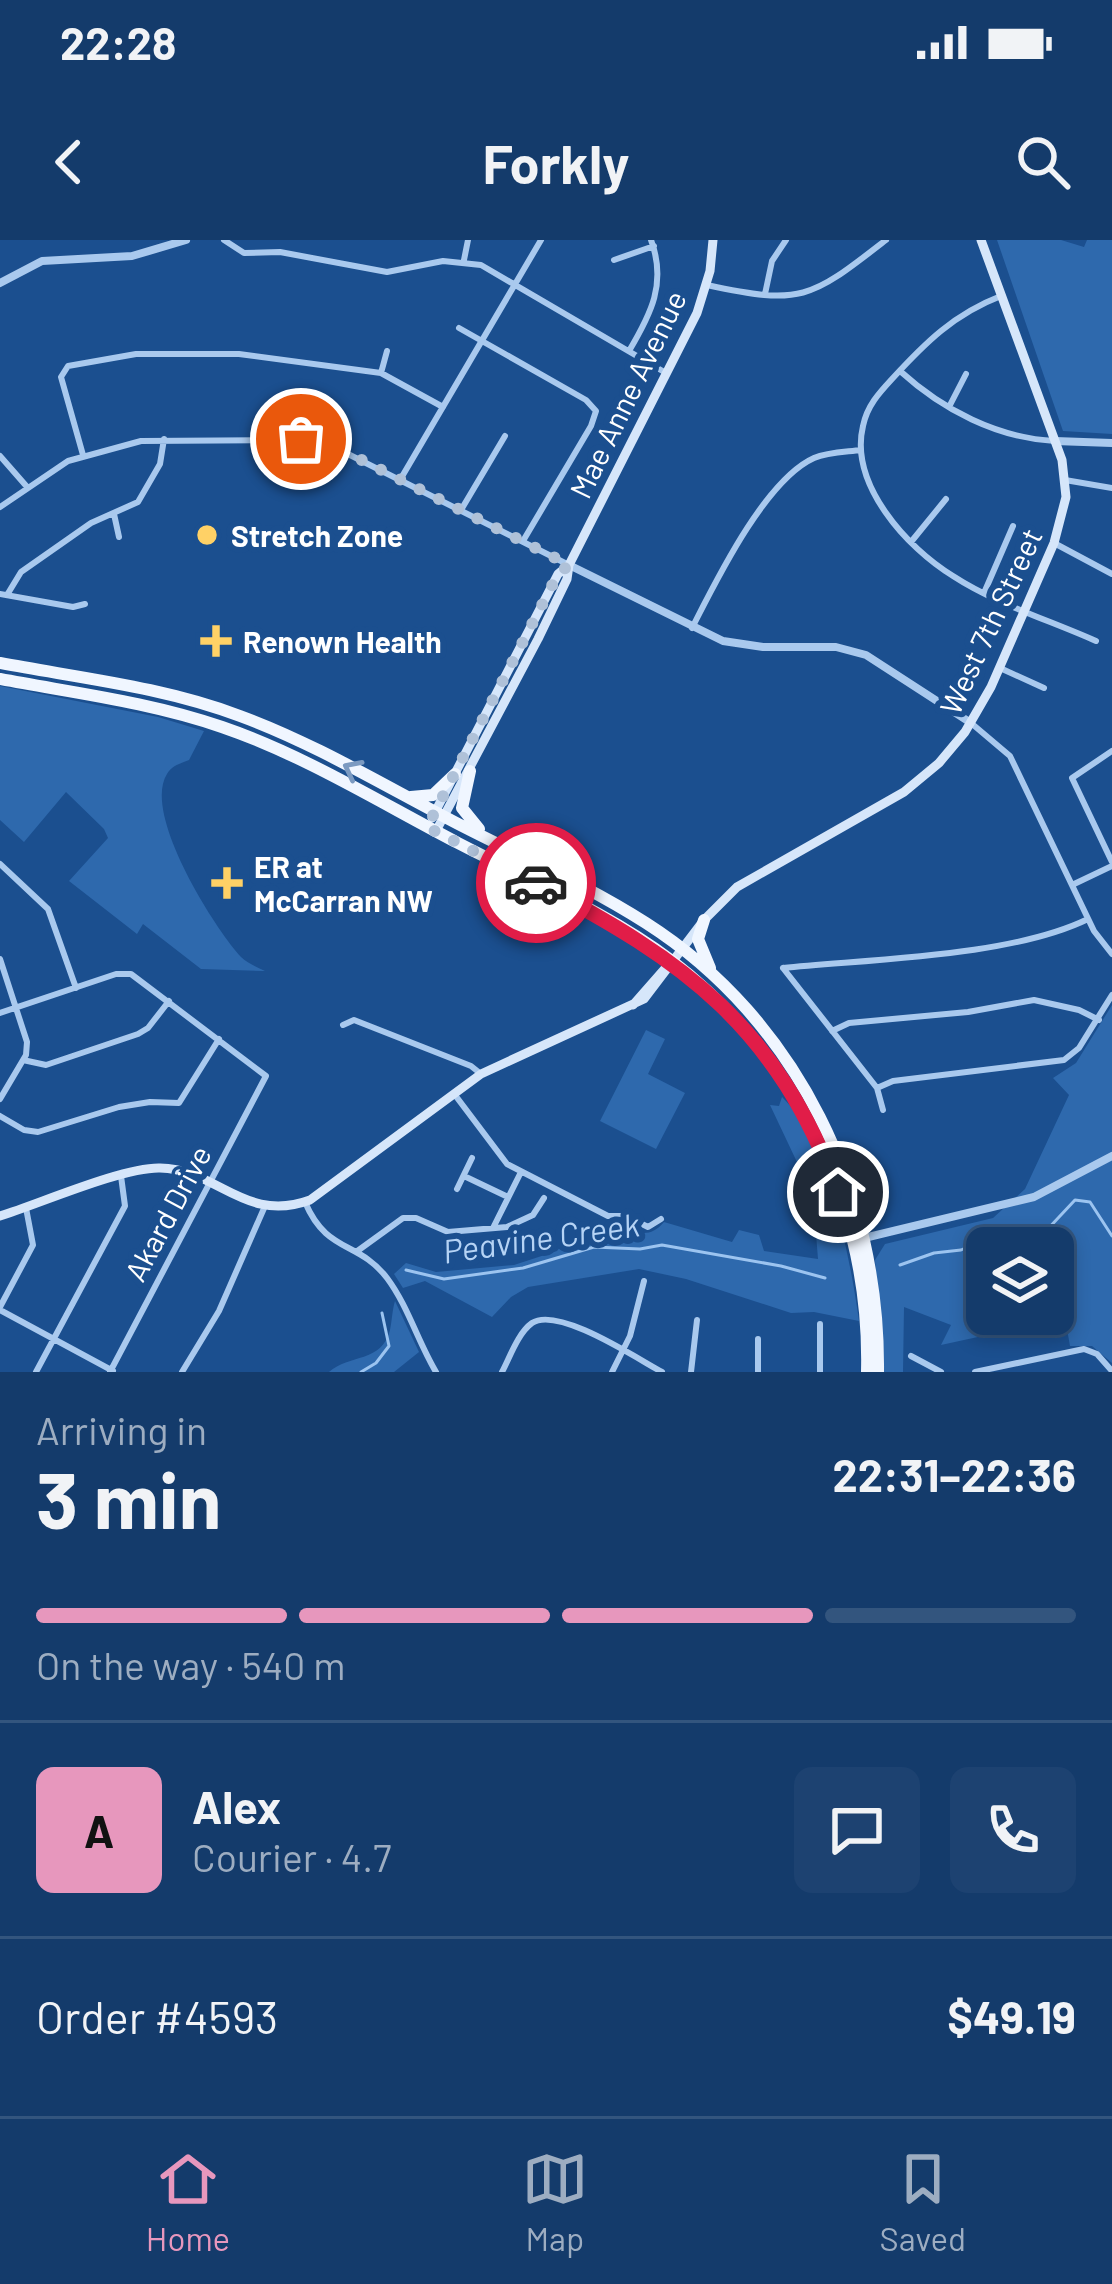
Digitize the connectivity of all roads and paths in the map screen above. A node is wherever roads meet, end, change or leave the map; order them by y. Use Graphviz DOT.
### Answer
graph roads {
  1 [pos="186,240"];
  2 [pos="224,240"];
  3 [pos="468,240"];
  4 [pos="542,240"];
  5 [pos="713,240"];
  6 [pos="785,240"];
  7 [pos="868,240"];
  8 [pos="886,240"];
  9 [pos="981,240"];
  10 [pos="167,243"];
  11 [pos="652,243"];
  12 [pos="874,249"];
  13 [pos="614,260"];
  14 [pos="464,261"];
  15 [pos="0,283"];
  16 [pos="515,284"];
  17 [pos="707,286"];
  18 [pos="765,295"];
  19 [pos="1000,296"];
  20 [pos="459,328"];
  21 [pos="482,341"];
  22 [pos="387,351"];
  23 [pos="629,351"];
  24 [pos="900,371"];
  25 [pos="666,373"];
  26 [pos="380,374"];
  27 [pos="966,374"];
  28 [pos="949,406"];
  29 [pos="443,407"];
  30 [pos="505,436"];
  31 [pos="164,439"];
  32 [pos="1055,441"];
  33 [pos="1112,443"];
  34 [pos="861,450"];
  35 [pos="83,455"];
  36 [pos="0,457"];
  37 [pos="400,480"];
  38 [pos="1065,480"];
  39 [pos="28,488"];
  40 [pos="1112,488"];
  41 [pos="946,499"];
  42 [pos="0,508"];
  43 [pos="461,510"];
  44 [pos="114,514"];
  45 [pos="1013,526"];
  46 [pos="119,537"];
  47 [pos="523,541"];
  48 [pos="911,542"];
  49 [pos="1054,543"];
  50 [pos="569,565"];
  51 [pos="1112,574"];
  52 [pos="984,592"];
  53 [pos="4,594"];
  54 [pos="85,604"];
  55 [pos="1025,610"];
  56 [pos="692,628"];
  57 [pos="1096,641"];
  58 [pos="0,663"];
  59 [pos="1000,668"];
  60 [pos="0,679"];
  61 [pos="1044,688"];
  62 [pos="68,692"];
  63 [pos="226,711"];
  64 [pos="971,723"];
  65 [pos="1112,751"];
  66 [pos="462,773"];
  67 [pos="393,790"];
  68 [pos="440,815"];
  69 [pos="431,829"];
  70 [pos="494,842"];
  71 [pos="0,864"];
  72 [pos="1112,864"];
  73 [pos="1072,885"];
  74 [pos="1088,919"];
  75 [pos="704,920"];
  76 [pos="682,948"];
  77 [pos="1112,954"];
  78 [pos="0,959"];
  79 [pos="672,961"];
  80 [pos="713,974"];
  81 [pos="76,988"];
  82 [pos="1112,995"];
  83 [pos="169,1001"];
  84 [pos="17,1008"];
  85 [pos="0,1013"];
  86 [pos="1099,1021"];
  87 [pos="343,1025"];
  88 [pos="832,1031"];
  89 [pos="219,1040"];
  90 [pos="23,1060"];
  91 [pos="481,1074"];
  92 [pos="877,1088"];
  93 [pos="453,1093"];
  94 [pos="0,1099"];
  95 [pos="883,1110"];
  96 [pos="0,1116"];
  97 [pos="1112,1156"];
  98 [pos="472,1158"];
  99 [pos="521,1172"];
  100 [pos="121,1176"];
  101 [pos="464,1176"];
  102 [pos="210,1183"];
  103 [pos="458,1189"];
  104 [pos="508,1197"];
  105 [pos="544,1198"];
  106 [pos="305,1202"];
  107 [pos="265,1206"];
  108 [pos="26,1208"];
  109 [pos="0,1216"];
  110 [pos="661,1219"];
  111 [pos="493,1228"];
  112 [pos="859,1240"];
  113 [pos="356,1252"];
  114 [pos="644,1280"];
  115 [pos="0,1309"];
  116 [pos="697,1320"];
  117 [pos="820,1324"];
  118 [pos="54,1339"];
  119 [pos="758,1339"];
  120 [pos="622,1351"];
  121 [pos="911,1356"];
  122 [pos="112,1371"];
  123 [pos="1112,1371"];
  124 [pos="36,1372"];
  125 [pos="182,1372"];
  126 [pos="436,1372"];
  127 [pos="502,1372"];
  128 [pos="611,1372"];
  129 [pos="662,1372"];
  130 [pos="691,1372"];
  131 [pos="758,1372"];
  132 [pos="820,1372"];
  133 [pos="867,1372"];
  134 [pos="878,1372"];
  135 [pos="940,1372"];
  136 [pos="975,1372"];
  1 -- 10 [label="street"];
  2 -- 14 [label="street"];
  3 -- 14 [label="street"];
  4 -- 16 [label="street"];
  5 -- 17 [label="main road, Mae Anne Avenue"];
  6 -- 18 [label="street"];
  7 -- 12 [label="street"];
  8 -- 12 [label="street"];
  9 -- 19 [label="main road, West 7th Street"];
  10 -- 15 [label="street"];
  11 -- 13 [label="street"];
  11 -- 23 [label="street"];
  12 -- 18 [label="street"];
  14 -- 16 [label="street"];
  16 -- 21 [label="street"];
  16 -- 23 [label="street"];
  17 -- 18 [label="street"];
  17 -- 25 [label="main road, Mae Anne Avenue"];
  19 -- 24 [label="street"];
  19 -- 32 [label="main road, West 7th Street"];
  20 -- 21 [label="street"];
  21 -- 29 [label="street"];
  21 -- 47 [label="street"];
  22 -- 26 [label="street"];
  23 -- 25 [label="street"];
  24 -- 28 [label="street"];
  24 -- 34 [label="street"];
  25 -- 50 [label="main road, Mae Anne Avenue"];
  26 -- 29 [label="street"];
  26 -- 35 [label="street"];
  27 -- 28 [label="street"];
  28 -- 32 [label="street"];
  29 -- 37 [label="street"];
  30 -- 43 [label="street"];
  31 -- 35 [label="street"];
  31 -- 37 [label="street"];
  31 -- 44 [label="street"];
  32 -- 33 [label="street"];
  32 -- 38 [label="main road, West 7th Street"];
  34 -- 48 [label="street"];
  34 -- 56 [label="street"];
  35 -- 39 [label="street"];
  36 -- 39 [label="street"];
  37 -- 43 [label="street"];
  38 -- 40 [label="street"];
  38 -- 49 [label="main road, West 7th Street"];
  39 -- 42 [label="street"];
  41 -- 48 [label="street"];
  43 -- 47 [label="street"];
  44 -- 46 [label="street"];
  44 -- 53 [label="street"];
  45 -- 52 [label="street"];
  47 -- 50 [label="street"];
  48 -- 52 [label="street"];
  49 -- 51 [label="street"];
  49 -- 55 [label="main road, West 7th Street"];
  50 -- 56 [label="street"];
  50 -- 66 [label="main road, Mae Anne Avenue"];
  52 -- 55 [label="street"];
  53 -- 54 [label="street"];
  55 -- 57 [label="street"];
  55 -- 59 [label="main road, West 7th Street"];
  56 -- 64 [label="street"];
  58 -- 63 [label="main road"];
  59 -- 61 [label="street"];
  59 -- 64 [label="main road, West 7th Street"];
  60 -- 62 [label="main road"];
  62 -- 63 [label="main road"];
  62 -- 69 [label="main road"];
  67 -- 63 [label="main road, one-way"];
  64 -- 73 [label="street"];
  64 -- 75 [label="main road, West 7th Street"];
  65 -- 72 [label="street"];
  66 -- 67 [label="main road"];
  66 -- 68 [label="main road, Mae Anne Avenue"];
  66 -- 70 [label="main road"];
  67 -- 68 [label="main road"];
  68 -- 69 [label="main road, Mae Anne Avenue"];
  68 -- 70 [label="main road"];
  69 -- 79 [label="main road"];
  70 -- 76 [label="main road"];
  71 -- 81 [label="street"];
  72 -- 73 [label="street"];
  73 -- 74 [label="street"];
  74 -- 77 [label="street"];
  74 -- 88 [label="street"];
  75 -- 76 [label="main road, West 7th Street"];
  75 -- 80 [label="main road"];
  76 -- 79 [label="main road, West 7th Street"];
  76 -- 80 [label="main road"];
  78 -- 84 [label="street"];
  79 -- 91 [label="main road, West 7th Street"];
  79 -- 112 [label="main road"];
  80 -- 112 [label="main road"];
  81 -- 83 [label="street"];
  81 -- 84 [label="street"];
  82 -- 86 [label="street"];
  83 -- 89 [label="street"];
  83 -- 90 [label="street"];
  84 -- 85 [label="street"];
  84 -- 90 [label="street"];
  86 -- 88 [label="street"];
  86 -- 92 [label="street"];
  87 -- 91 [label="street"];
  88 -- 92 [label="street"];
  89 -- 96 [label="street"];
  89 -- 102 [label="street, Akard Drive"];
  90 -- 94 [label="street"];
  91 -- 93 [label="main road, West 7th Street"];
  92 -- 95 [label="street"];
  93 -- 99 [label="street"];
  93 -- 106 [label="main road, West 7th Street"];
  97 -- 112 [label="street"];
  98 -- 101 [label="street"];
  99 -- 104 [label="street"];
  99 -- 110 [label="street"];
  100 -- 102 [label="main road"];
  100 -- 108 [label="main road"];
  100 -- 118 [label="street"];
  101 -- 103 [label="street"];
  101 -- 104 [label="street"];
  102 -- 107 [label="main road"];
  102 -- 122 [label="street, Akard Drive"];
  104 -- 111 [label="street"];
  105 -- 111 [label="street"];
  106 -- 107 [label="main road"];
  106 -- 113 [label="street"];
  107 -- 125 [label="street"];
  108 -- 109 [label="main road"];
  108 -- 115 [label="street"];
  111 -- 113 [label="street"];
  112 -- 133 [label="main road"];
  112 -- 134 [label="main road"];
  113 -- 126 [label="street"];
  114 -- 120 [label="street"];
  115 -- 118 [label="street"];
  116 -- 130 [label="street"];
  117 -- 132 [label="street"];
  118 -- 122 [label="street"];
  118 -- 124 [label="street"];
  119 -- 131 [label="street"];
  120 -- 127 [label="street"];
  120 -- 128 [label="street"];
  120 -- 129 [label="street"];
  121 -- 135 [label="street"];
  123 -- 136 [label="street"];
}
